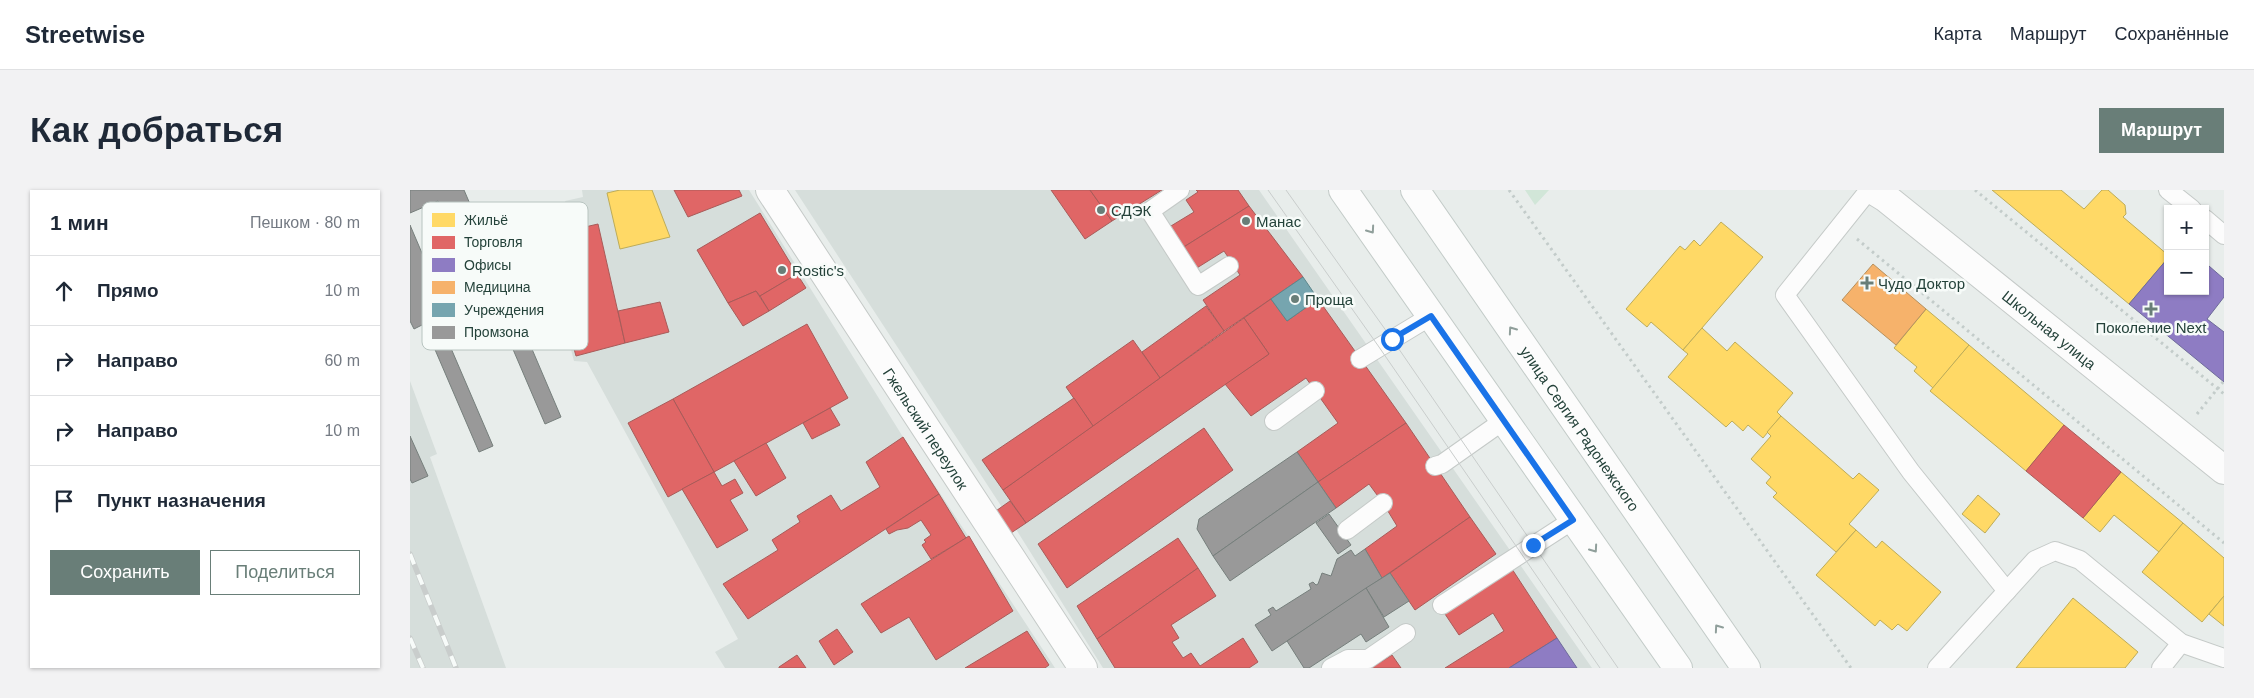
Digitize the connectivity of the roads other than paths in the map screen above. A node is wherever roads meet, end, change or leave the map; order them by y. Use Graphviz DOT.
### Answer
graph roads {
  1 [pos="770,190"];
  2 [pos="1180,190"];
  3 [pos="1343,190"];
  4 [pos="1415,190"];
  5 [pos="2168,190"];
  6 [pos="1876,193"];
  7 [pos="2187,205"];
  8 [pos="2209,222"];
  9 [pos="2224,235"];
  10 [pos="1229,266"];
  11 [pos="1431,316"];
  12 [pos="1360,359"];
  13 [pos="1315,391"];
  14 [pos="1274,421"];
  15 [pos="1503,421"];
  16 [pos="1435,466"];
  17 [pos="2224,470"];
  18 [pos="1382,503"];
  19 [pos="1573,520"];
  20 [pos="1347,530"];
  21 [pos="2007,591"];
  22 [pos="1442,605"];
  23 [pos="1406,633"];
  24 [pos="2181,643"];
  25 [pos="2224,658"];
  26 [pos="1082,668"];
  27 [pos="1330,668"];
  28 [pos="1678,668"];
  29 [pos="1746,668"];
  30 [pos="1938,668"];
  31 [pos="2161,668"];
  1 -- 26 [label="main road, Гжельский переулок"];
  2 -- 10 [label="lane"];
  3 -- 11 [label="main road, one-way"];
  29 -- 4 [label="main road, улица Сергия Радонежского, one-way"];
  5 -- 7 [label="lane"];
  6 -- 17 [label="main road, Школьная улица"];
  6 -- 21 [label="lane"];
  8 -- 9 [label="lane"];
  11 -- 12 [label="lane"];
  11 -- 15 [label="main road"];
  13 -- 14 [label="lane"];
  15 -- 16 [label="lane"];
  15 -- 19 [label="main road"];
  18 -- 20 [label="lane"];
  19 -- 22 [label="lane"];
  19 -- 28 [label="main road, one-way"];
  21 -- 24 [label="lane"];
  21 -- 30 [label="lane"];
  23 -- 27 [label="lane"];
  24 -- 25 [label="lane"];
  24 -- 31 [label="lane"];
}
